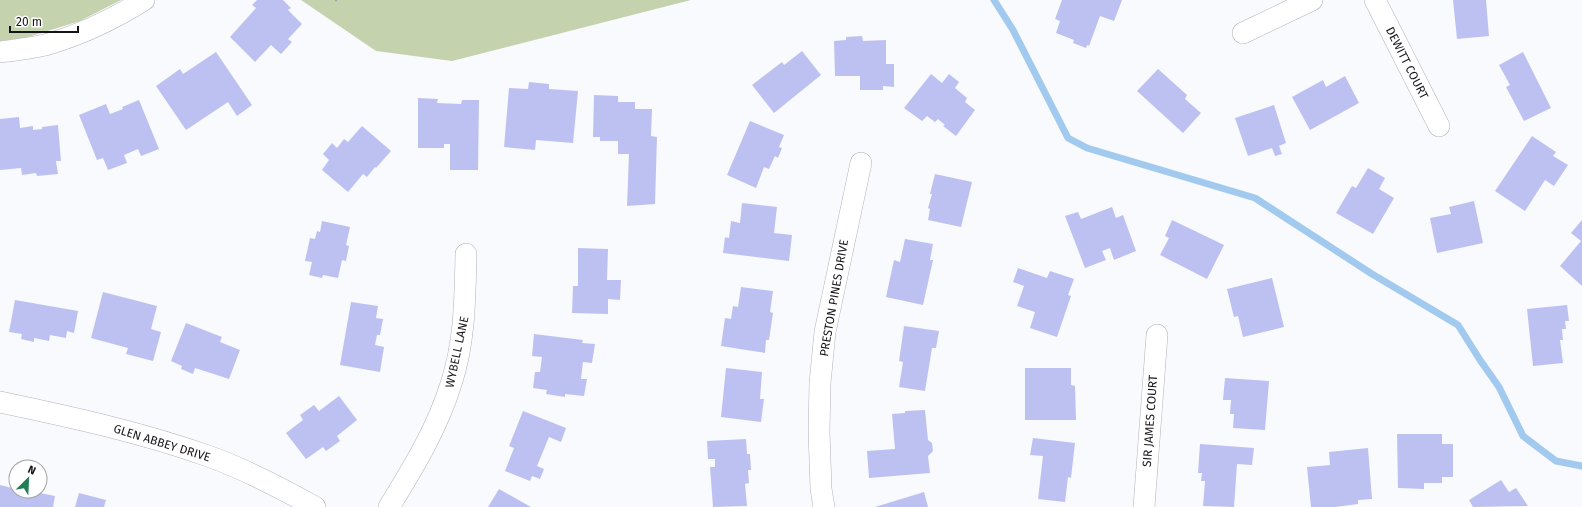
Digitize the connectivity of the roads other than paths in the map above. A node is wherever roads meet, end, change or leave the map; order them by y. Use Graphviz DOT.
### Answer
graph roads {
  1 [pos="144,0"];
  2 [pos="1312,0"];
  3 [pos="1375,0"];
  4 [pos="1243,33"];
  5 [pos="0,52"];
  6 [pos="1439,126"];
  7 [pos="861,163"];
  8 [pos="466,254"];
  9 [pos="1157,335"];
  10 [pos="0,402"];
  11 [pos="315,507"];
  12 [pos="389,507"];
  13 [pos="824,507"];
  14 [pos="1144,507"];
  1 -- 5 [label="street"];
  2 -- 4 [label="street"];
  3 -- 6 [label="street, DEWITT COURT"];
  7 -- 13 [label="street, PRESTON PINES DRIVE"];
  8 -- 12 [label="street, WYBELL LANE"];
  9 -- 14 [label="street, SIR JAMES COURT"];
  10 -- 11 [label="street, GLEN ABBEY DRIVE"];
}
